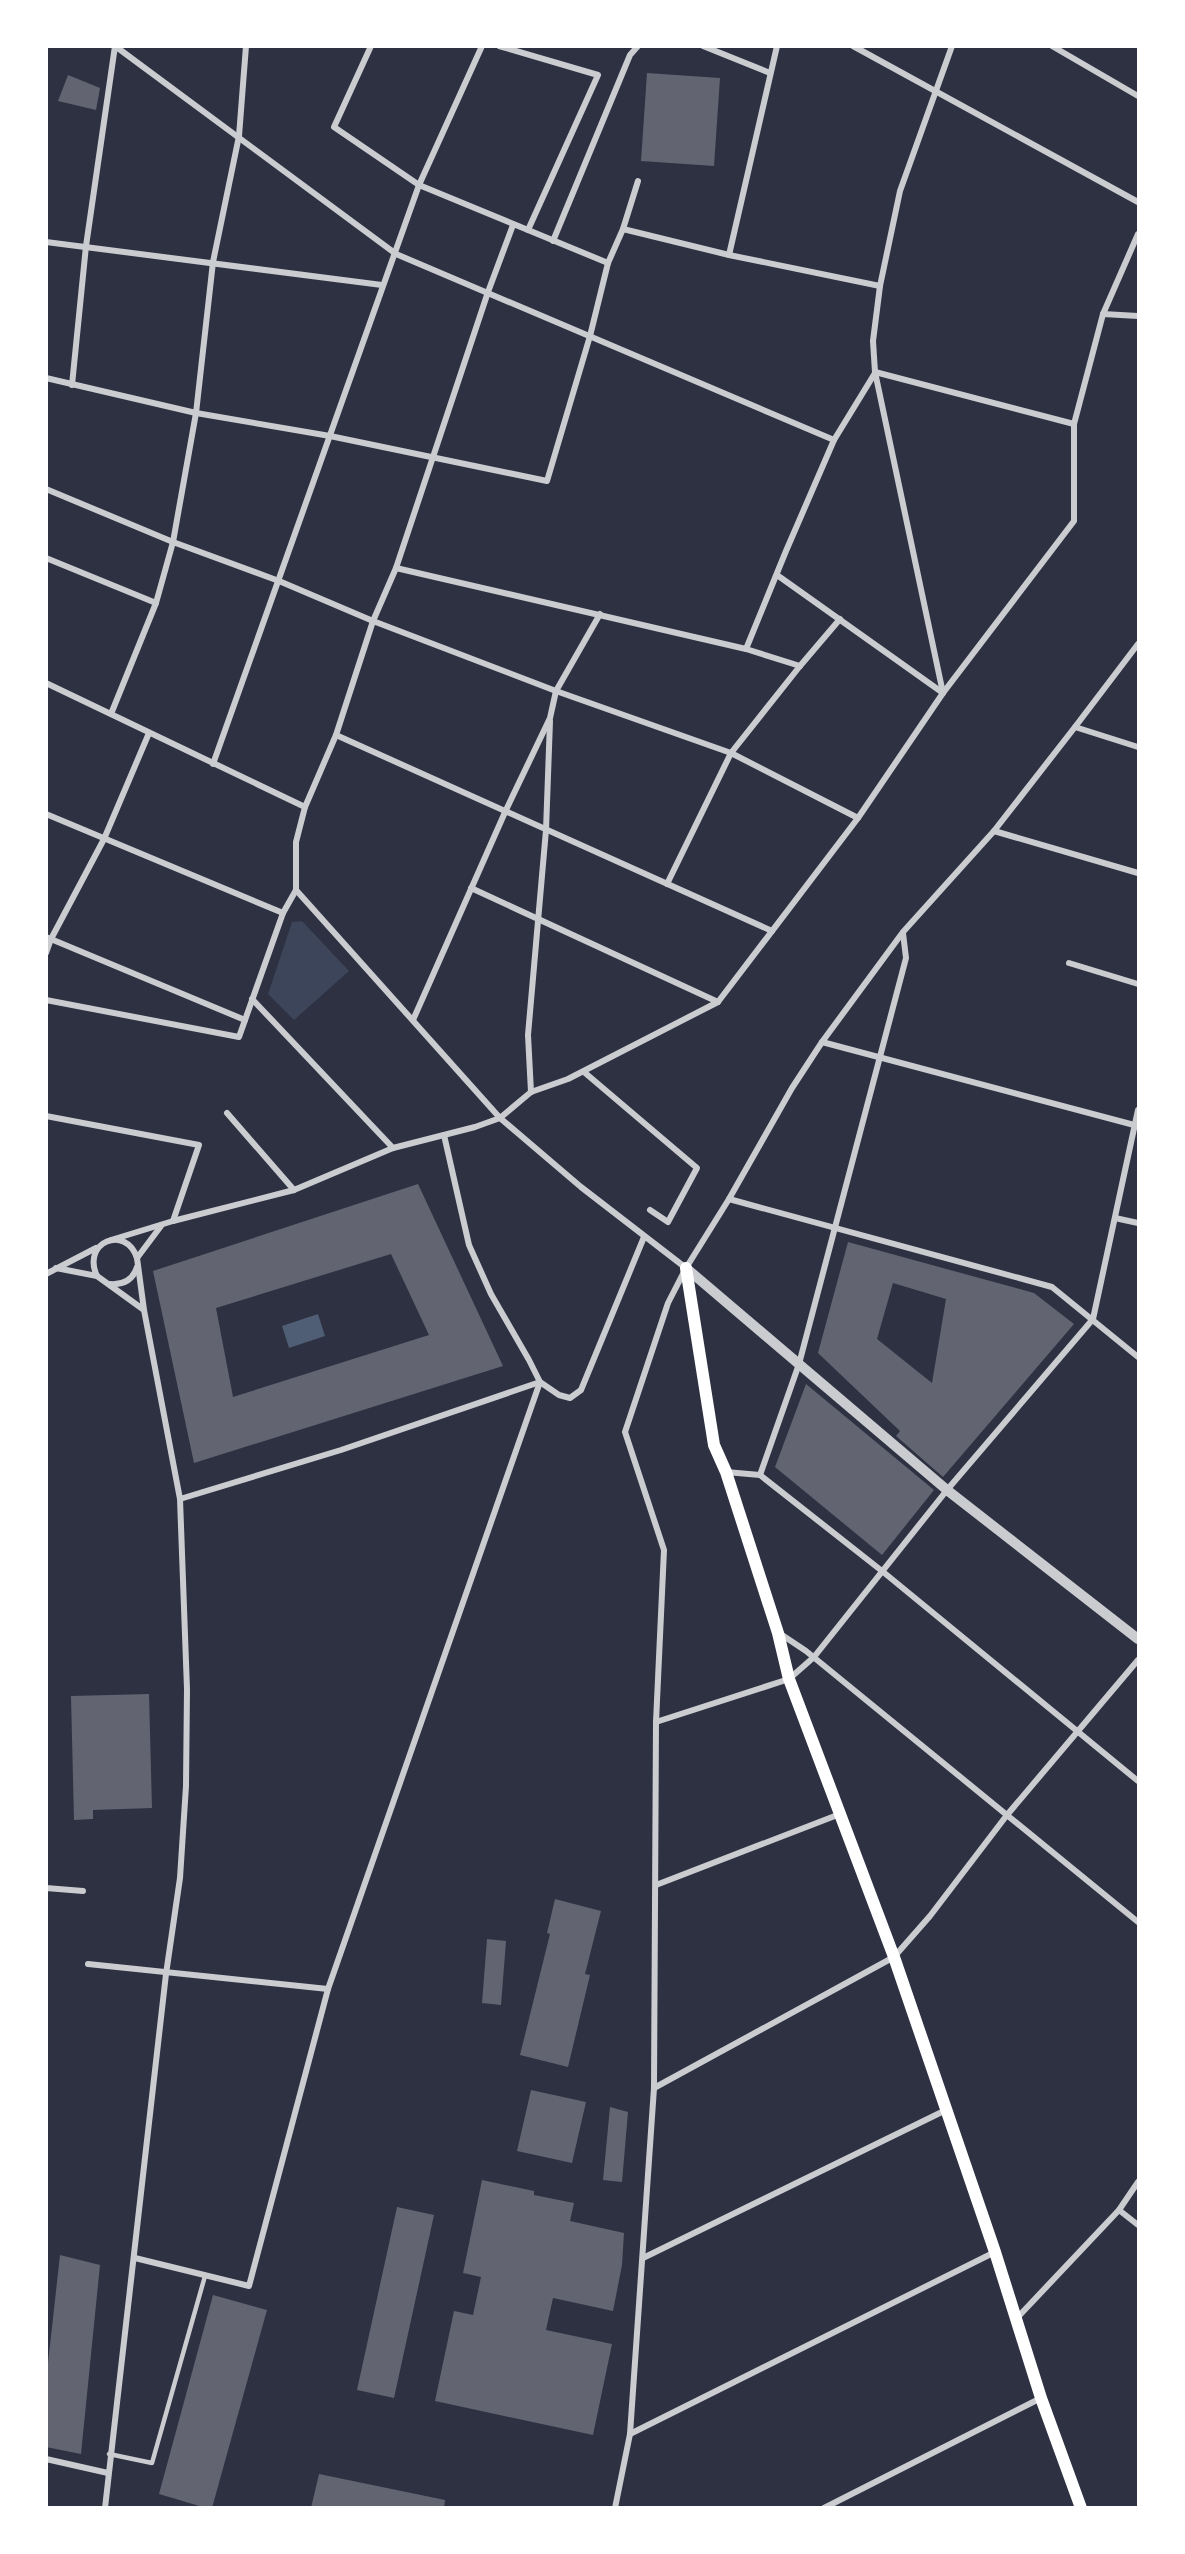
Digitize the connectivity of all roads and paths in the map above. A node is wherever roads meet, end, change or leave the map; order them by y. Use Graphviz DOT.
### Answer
graph roads {
  1 [pos="115,46"];
  2 [pos="246,46"];
  3 [pos="371,46"];
  4 [pos="482,46"];
  5 [pos="500,46"];
  6 [pos="638,46"];
  7 [pos="703,46"];
  8 [pos="777,46"];
  9 [pos="853,46"];
  10 [pos="952,46"];
  11 [pos="1052,46"];
  12 [pos="770,73"];
  13 [pos="937,92"];
  14 [pos="1138,96"];
  15 [pos="239,136"];
  16 [pos="638,181"];
  17 [pos="419,184"];
  18 [pos="1138,202"];
  19 [pos="513,225"];
  20 [pos="623,229"];
  21 [pos="528,230"];
  22 [pos="1138,234"];
  23 [pos="46,242"];
  24 [pos="553,242"];
  25 [pos="86,246"];
  26 [pos="396,254"];
  27 [pos="729,255"];
  28 [pos="213,262"];
  29 [pos="608,263"];
  30 [pos="382,285"];
  31 [pos="880,286"];
  32 [pos="488,292"];
  33 [pos="1103,314"];
  34 [pos="1138,316"];
  35 [pos="590,336"];
  36 [pos="876,372"];
  37 [pos="46,378"];
  38 [pos="72,385"];
  39 [pos="196,412"];
  40 [pos="1074,424"];
  41 [pos="330,436"];
  42 [pos="834,440"];
  43 [pos="433,459"];
  44 [pos="46,489"];
  45 [pos="172,542"];
  46 [pos="46,558"];
  47 [pos="396,568"];
  48 [pos="777,575"];
  49 [pos="279,581"];
  50 [pos="156,603"];
  51 [pos="600,614"];
  52 [pos="840,619"];
  53 [pos="373,621"];
  54 [pos="1138,644"];
  55 [pos="746,649"];
  56 [pos="800,666"];
  57 [pos="46,683"];
  58 [pos="556,691"];
  59 [pos="943,693"];
  60 [pos="111,714"];
  61 [pos="550,718"];
  62 [pos="1075,727"];
  63 [pos="148,733"];
  64 [pos="336,735"];
  65 [pos="1138,747"];
  66 [pos="732,753"];
  67 [pos="213,764"];
  68 [pos="305,807"];
  69 [pos="506,810"];
  70 [pos="46,814"];
  71 [pos="858,818"];
  72 [pos="546,830"];
  73 [pos="994,831"];
  74 [pos="104,839"];
  75 [pos="1138,873"];
  76 [pos="667,884"];
  77 [pos="471,888"];
  78 [pos="296,890"];
  79 [pos="284,913"];
  80 [pos="537,920"];
  81 [pos="772,931"];
  82 [pos="903,933"];
  83 [pos="49,938"];
  84 [pos="46,953"];
  85 [pos="1069,963"];
  86 [pos="1138,984"];
  87 [pos="252,999"];
  88 [pos="46,1000"];
  89 [pos="718,1002"];
  90 [pos="245,1020"];
  91 [pos="413,1020"];
  92 [pos="822,1042"];
  93 [pos="879,1057"];
  94 [pos="584,1072"];
  95 [pos="531,1092"];
  96 [pos="1138,1110"];
  97 [pos="227,1113"];
  98 [pos="46,1116"];
  99 [pos="500,1118"];
  100 [pos="1136,1125"];
  101 [pos="444,1136"];
  102 [pos="393,1148"];
  103 [pos="294,1190"];
  104 [pos="729,1199"];
  105 [pos="650,1210"];
  106 [pos="1115,1218"];
  107 [pos="172,1221"];
  108 [pos="1138,1223"];
  109 [pos="161,1225"];
  110 [pos="836,1228"];
  111 [pos="644,1237"];
  112 [pos="111,1240"];
  113 [pos="99,1247"];
  114 [pos="137,1262"];
  115 [pos="56,1268"];
  116 [pos="686,1268"];
  117 [pos="46,1274"];
  118 [pos="97,1276"];
  119 [pos="110,1284"];
  120 [pos="144,1310"];
  121 [pos="1092,1319"];
  122 [pos="1138,1357"];
  123 [pos="799,1364"];
  124 [pos="540,1382"];
  125 [pos="726,1472"];
  126 [pos="760,1475"];
  127 [pos="947,1490"];
  128 [pos="180,1498"];
  129 [pos="882,1571"];
  130 [pos="778,1633"];
  131 [pos="1138,1639"];
  132 [pos="814,1657"];
  133 [pos="1138,1660"];
  134 [pos="789,1679"];
  135 [pos="656,1722"];
  136 [pos="1076,1732"];
  137 [pos="1138,1781"];
  138 [pos="840,1814"];
  139 [pos="1007,1815"];
  140 [pos="656,1886"];
  141 [pos="46,1888"];
  142 [pos="83,1891"];
  143 [pos="1138,1922"];
  144 [pos="894,1957"];
  145 [pos="88,1964"];
  146 [pos="166,1974"];
  147 [pos="328,1989"];
  148 [pos="654,2088"];
  149 [pos="946,2110"];
  150 [pos="1138,2182"];
  151 [pos="1119,2210"];
  152 [pos="1138,2225"];
  153 [pos="996,2252"];
  154 [pos="135,2258"];
  155 [pos="643,2258"];
  156 [pos="206,2276"];
  157 [pos="1017,2318"];
  158 [pos="1041,2398"];
  159 [pos="630,2434"];
  160 [pos="110,2454"];
  161 [pos="46,2459"];
  162 [pos="108,2472"];
  163 [pos="105,2508"];
  164 [pos="615,2508"];
  165 [pos="824,2508"];
  166 [pos="1081,2508"];
  1 -- 15 [label="street"];
  1 -- 25 [label="street"];
  2 -- 15 [label="street"];
  3 -- 17 [label="street"];
  4 -- 17 [label="street"];
  5 -- 21 [label="street"];
  6 -- 24 [label="street"];
  7 -- 12 [label="street"];
  8 -- 12 [label="street"];
  9 -- 13 [label="street"];
  10 -- 13 [label="street"];
  11 -- 14 [label="street"];
  12 -- 27 [label="street"];
  13 -- 18 [label="street"];
  13 -- 31 [label="street"];
  15 -- 26 [label="street"];
  15 -- 28 [label="street"];
  16 -- 20 [label="street"];
  17 -- 19 [label="street"];
  17 -- 26 [label="street"];
  19 -- 21 [label="street"];
  19 -- 32 [label="street"];
  20 -- 27 [label="street"];
  20 -- 29 [label="street"];
  21 -- 24 [label="street"];
  22 -- 33 [label="street"];
  23 -- 25 [label="street"];
  24 -- 29 [label="street"];
  25 -- 28 [label="street"];
  25 -- 38 [label="street"];
  26 -- 30 [label="street"];
  26 -- 32 [label="street"];
  27 -- 31 [label="street"];
  28 -- 30 [label="street"];
  28 -- 39 [label="street"];
  29 -- 35 [label="street"];
  30 -- 41 [label="street"];
  31 -- 36 [label="street"];
  32 -- 35 [label="street"];
  32 -- 43 [label="street"];
  33 -- 34 [label="street"];
  33 -- 40 [label="street"];
  35 -- 42 [label="street"];
  35 -- 43 [label="street"];
  36 -- 40 [label="street"];
  36 -- 42 [label="street"];
  36 -- 59 [label="street"];
  37 -- 38 [label="street"];
  38 -- 39 [label="street"];
  39 -- 41 [label="street"];
  39 -- 45 [label="street"];
  40 -- 59 [label="street"];
  41 -- 43 [label="street"];
  41 -- 49 [label="street"];
  42 -- 48 [label="street"];
  43 -- 47 [label="street"];
  44 -- 45 [label="street"];
  45 -- 49 [label="street"];
  45 -- 50 [label="street"];
  46 -- 50 [label="street"];
  47 -- 51 [label="street"];
  47 -- 53 [label="street"];
  48 -- 52 [label="street"];
  48 -- 55 [label="street"];
  49 -- 53 [label="street"];
  49 -- 67 [label="street"];
  50 -- 60 [label="street"];
  51 -- 55 [label="street"];
  51 -- 58 [label="street"];
  52 -- 56 [label="street"];
  52 -- 59 [label="street"];
  53 -- 58 [label="street"];
  53 -- 64 [label="street"];
  54 -- 62 [label="street"];
  55 -- 56 [label="street"];
  56 -- 66 [label="street"];
  57 -- 60 [label="street"];
  58 -- 61 [label="street"];
  58 -- 66 [label="street"];
  59 -- 71 [label="street"];
  60 -- 63 [label="street"];
  61 -- 69 [label="street"];
  61 -- 72 [label="street"];
  62 -- 65 [label="street"];
  62 -- 73 [label="street"];
  63 -- 67 [label="street"];
  63 -- 74 [label="street"];
  64 -- 68 [label="street"];
  64 -- 69 [label="street"];
  66 -- 71 [label="street"];
  66 -- 76 [label="street"];
  67 -- 68 [label="street"];
  68 -- 78 [label="street"];
  69 -- 72 [label="street"];
  69 -- 77 [label="street"];
  70 -- 74 [label="street"];
  71 -- 81 [label="street"];
  72 -- 76 [label="street"];
  72 -- 80 [label="street"];
  73 -- 75 [label="street"];
  73 -- 82 [label="street"];
  74 -- 79 [label="street"];
  74 -- 83 [label="street"];
  76 -- 81 [label="street"];
  77 -- 80 [label="street"];
  77 -- 91 [label="street"];
  78 -- 79 [label="street"];
  78 -- 91 [label="street"];
  79 -- 87 [label="street"];
  80 -- 89 [label="street"];
  80 -- 95 [label="street"];
  81 -- 89 [label="street"];
  82 -- 92 [label="street"];
  82 -- 93 [label="street"];
  83 -- 84 [label="street"];
  83 -- 90 [label="street"];
  85 -- 86 [label="street"];
  87 -- 90 [label="street"];
  87 -- 102 [label="street"];
  88 -- 90 [label="street"];
  89 -- 94 [label="street"];
  91 -- 99 [label="street"];
  92 -- 93 [label="street"];
  92 -- 104 [label="street"];
  93 -- 100 [label="street"];
  93 -- 110 [label="street"];
  94 -- 95 [label="street"];
  94 -- 105 [label="street"];
  95 -- 99 [label="street"];
  96 -- 100 [label="street"];
  97 -- 103 [label="street"];
  98 -- 107 [label="street"];
  99 -- 101 [label="street"];
  99 -- 111 [label="street"];
  100 -- 106 [label="street"];
  101 -- 102 [label="street"];
  101 -- 124 [label="street"];
  102 -- 103 [label="street"];
  103 -- 107 [label="street"];
  104 -- 110 [label="street"];
  104 -- 116 [label="street"];
  106 -- 108 [label="street"];
  106 -- 121 [label="street"];
  107 -- 109 [label="street"];
  109 -- 112 [label="street"];
  109 -- 114 [label="street"];
  110 -- 121 [label="street"];
  110 -- 123 [label="street"];
  111 -- 116 [label="street"];
  111 -- 124 [label="street"];
  112 -- 113 [label="street"];
  112 -- 114 [label="street"];
  113 -- 115 [label="street"];
  113 -- 118 [label="street"];
  114 -- 119 [label="street"];
  114 -- 120 [label="street"];
  115 -- 117 [label="street"];
  115 -- 118 [label="street"];
  116 -- 123 [label="street"];
  116 -- 125 [label="main road"];
  116 -- 135 [label="street"];
  118 -- 119 [label="street"];
  119 -- 120 [label="street"];
  120 -- 128 [label="street"];
  121 -- 122 [label="street"];
  121 -- 127 [label="street"];
  123 -- 126 [label="street"];
  123 -- 127 [label="street"];
  124 -- 128 [label="street"];
  124 -- 147 [label="street"];
  125 -- 126 [label="street"];
  125 -- 130 [label="main road"];
  126 -- 129 [label="street"];
  127 -- 129 [label="street"];
  127 -- 131 [label="street"];
  128 -- 146 [label="street"];
  129 -- 132 [label="street"];
  129 -- 136 [label="street"];
  130 -- 132 [label="street"];
  130 -- 134 [label="main road"];
  132 -- 134 [label="street"];
  132 -- 139 [label="street"];
  133 -- 136 [label="street"];
  134 -- 135 [label="street"];
  134 -- 138 [label="main road"];
  135 -- 140 [label="street"];
  136 -- 137 [label="street"];
  136 -- 139 [label="street"];
  138 -- 140 [label="street"];
  138 -- 144 [label="main road"];
  139 -- 143 [label="street"];
  139 -- 144 [label="street"];
  140 -- 148 [label="street"];
  141 -- 142 [label="street"];
  144 -- 148 [label="street"];
  144 -- 149 [label="main road"];
  145 -- 146 [label="street"];
  146 -- 147 [label="street"];
  146 -- 154 [label="street"];
  147 -- 156 [label="street"];
  148 -- 155 [label="street"];
  149 -- 153 [label="main road"];
  149 -- 155 [label="street"];
  150 -- 151 [label="street"];
  151 -- 152 [label="street"];
  151 -- 157 [label="street"];
  153 -- 157 [label="main road"];
  153 -- 159 [label="street"];
  154 -- 156 [label="street"];
  154 -- 160 [label="street"];
  155 -- 159 [label="street"];
  156 -- 160 [label="lane"];
  157 -- 158 [label="main road"];
  158 -- 165 [label="street"];
  158 -- 166 [label="main road"];
  159 -- 164 [label="street"];
  160 -- 162 [label="street"];
  161 -- 162 [label="street"];
  162 -- 163 [label="street"];
}
